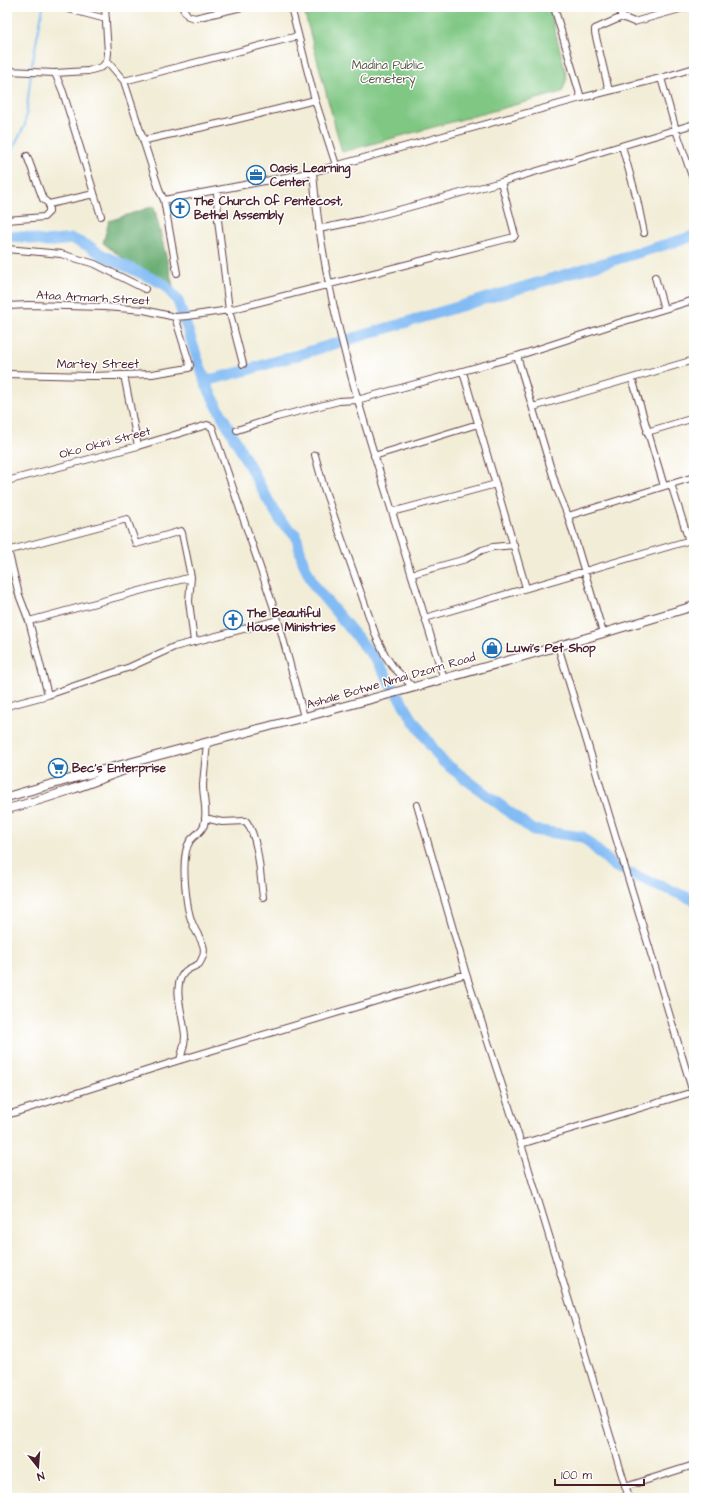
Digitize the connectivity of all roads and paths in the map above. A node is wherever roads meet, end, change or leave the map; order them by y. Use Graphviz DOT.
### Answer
graph roads {
  1 [pos="61,7"];
  2 [pos="105,7"];
  3 [pos="182,7"];
  4 [pos="242,7"];
  5 [pos="290,7"];
  6 [pos="554,7"];
  7 [pos="618,7"];
  8 [pos="687,7"];
  9 [pos="622,17"];
  10 [pos="106,19"];
  11 [pos="298,36"];
  12 [pos="107,61"];
  13 [pos="694,68"];
  14 [pos="7,71"];
  15 [pos="54,73"];
  16 [pos="661,78"];
  17 [pos="124,81"];
  18 [pos="609,91"];
  19 [pos="581,98"];
  20 [pos="315,100"];
  21 [pos="694,124"];
  22 [pos="676,130"];
  23 [pos="145,140"];
  24 [pos="622,146"];
  25 [pos="27,156"];
  26 [pos="336,166"];
  27 [pos="313,172"];
  28 [pos="694,181"];
  29 [pos="501,182"];
  30 [pos="217,190"];
  31 [pos="94,194"];
  32 [pos="164,200"];
  33 [pos="49,204"];
  34 [pos="101,216"];
  35 [pos="7,220"];
  36 [pos="319,229"];
  37 [pos="644,233"];
  38 [pos="7,249"];
  39 [pos="177,273"];
  40 [pos="655,277"];
  41 [pos="329,285"];
  42 [pos="145,289"];
  43 [pos="694,300"];
  44 [pos="7,306"];
  45 [pos="664,309"];
  46 [pos="229,310"];
  47 [pos="176,317"];
  48 [pos="517,356"];
  49 [pos="694,360"];
  50 [pos="243,364"];
  51 [pos="463,372"];
  52 [pos="7,374"];
  53 [pos="124,375"];
  54 [pos="632,378"];
  55 [pos="357,400"];
  56 [pos="533,407"];
  57 [pos="694,418"];
  58 [pos="478,424"];
  59 [pos="237,430"];
  60 [pos="647,432"];
  61 [pos="138,446"];
  62 [pos="314,455"];
  63 [pos="374,456"];
  64 [pos="694,477"];
  65 [pos="7,481"];
  66 [pos="496,484"];
  67 [pos="671,484"];
  68 [pos="664,486"];
  69 [pos="392,512"];
  70 [pos="568,516"];
  71 [pos="692,540"];
  72 [pos="514,545"];
  73 [pos="8,550"];
  74 [pos="585,571"];
  75 [pos="412,574"];
  76 [pos="191,577"];
  77 [pos="526,588"];
  78 [pos="694,606"];
  79 [pos="425,618"];
  80 [pos="278,620"];
  81 [pos="29,621"];
  82 [pos="603,633"];
  83 [pos="194,642"];
  84 [pos="558,646"];
  85 [pos="444,679"];
  86 [pos="413,687"];
  87 [pos="48,695"];
  88 [pos="7,706"];
  89 [pos="304,717"];
  90 [pos="207,742"];
  91 [pos="162,755"];
  92 [pos="7,797"];
  93 [pos="417,805"];
  94 [pos="7,809"];
  95 [pos="205,818"];
  96 [pos="263,897"];
  97 [pos="466,974"];
  98 [pos="180,1060"];
  99 [pos="693,1094"];
  100 [pos="7,1115"];
  101 [pos="521,1144"];
  102 [pos="694,1466"];
  103 [pos="625,1487"];
  104 [pos="629,1498"];
  1 -- 10 [label="street"];
  2 -- 10 [label="street"];
  3 -- 4 [label="street"];
  5 -- 11 [label="street"];
  6 -- 19 [label="street"];
  7 -- 9 [label="street"];
  8 -- 9 [label="street"];
  9 -- 18 [label="street"];
  10 -- 12 [label="street"];
  11 -- 17 [label="street"];
  11 -- 20 [label="street"];
  12 -- 15 [label="street"];
  12 -- 17 [label="street"];
  13 -- 16 [label="street"];
  14 -- 15 [label="street"];
  15 -- 31 [label="street"];
  16 -- 18 [label="street"];
  16 -- 22 [label="street"];
  17 -- 23 [label="street"];
  18 -- 19 [label="street"];
  19 -- 26 [label="street"];
  20 -- 23 [label="street"];
  20 -- 26 [label="street"];
  21 -- 22 [label="street"];
  22 -- 24 [label="street"];
  22 -- 28 [label="street"];
  23 -- 32 [label="street"];
  24 -- 29 [label="street"];
  24 -- 37 [label="street"];
  25 -- 33 [label="street"];
  26 -- 27 [label="street"];
  27 -- 30 [label="street"];
  27 -- 36 [label="street"];
  29 -- 36 [label="street"];
  29 -- 41 [label="street, Ataa Armarh Street"];
  30 -- 32 [label="street"];
  30 -- 46 [label="street"];
  31 -- 33 [label="street"];
  31 -- 34 [label="street"];
  32 -- 39 [label="street"];
  33 -- 35 [label="street"];
  36 -- 41 [label="street"];
  38 -- 42 [label="street"];
  40 -- 45 [label="street"];
  41 -- 46 [label="street, Ataa Armarh Street"];
  41 -- 55 [label="street"];
  43 -- 45 [label="street"];
  44 -- 47 [label="street, Ataa Armarh Street"];
  45 -- 48 [label="street"];
  46 -- 47 [label="street, Ataa Armarh Street"];
  46 -- 50 [label="street"];
  47 -- 53 [label="street, Martey Street"];
  48 -- 51 [label="street"];
  48 -- 56 [label="street"];
  49 -- 54 [label="street"];
  51 -- 55 [label="street"];
  51 -- 58 [label="street"];
  52 -- 53 [label="street, Martey Street"];
  53 -- 61 [label="street"];
  54 -- 56 [label="street"];
  54 -- 60 [label="street"];
  55 -- 59 [label="street"];
  55 -- 63 [label="street"];
  56 -- 70 [label="street"];
  57 -- 60 [label="street"];
  58 -- 63 [label="street"];
  58 -- 66 [label="street"];
  60 -- 68 [label="street"];
  61 -- 65 [label="street, Oko Okini Street"];
  61 -- 80 [label="street, Oko Okini Street"];
  62 -- 86 [label="street"];
  63 -- 69 [label="street"];
  64 -- 67 [label="street"];
  66 -- 69 [label="street"];
  66 -- 72 [label="street"];
  67 -- 68 [label="street"];
  67 -- 71 [label="street"];
  68 -- 70 [label="street"];
  69 -- 75 [label="street"];
  70 -- 74 [label="street"];
  71 -- 74 [label="street"];
  72 -- 75 [label="street"];
  72 -- 77 [label="street"];
  73 -- 76 [label="street"];
  73 -- 81 [label="street"];
  74 -- 77 [label="street"];
  74 -- 82 [label="street"];
  75 -- 79 [label="street"];
  76 -- 81 [label="street"];
  76 -- 83 [label="street"];
  77 -- 79 [label="street"];
  78 -- 82 [label="main road, Ashale Botwe Nmai Dzorn Road"];
  79 -- 85 [label="street"];
  80 -- 83 [label="street"];
  80 -- 89 [label="street"];
  81 -- 87 [label="street"];
  82 -- 84 [label="main road, Ashale Botwe Nmai Dzorn Road"];
  83 -- 87 [label="street"];
  84 -- 85 [label="main road, Ashale Botwe Nmai Dzorn Road"];
  84 -- 99 [label="street"];
  85 -- 86 [label="main road, Ashale Botwe Nmai Dzorn Road"];
  86 -- 89 [label="main road, Ashale Botwe Nmai Dzorn Road"];
  87 -- 88 [label="street"];
  89 -- 90 [label="main road, Ashale Botwe Nmai Dzorn Road"];
  90 -- 91 [label="main road, Ashale Botwe Nmai Dzorn Road"];
  90 -- 95 [label="street"];
  91 -- 92 [label="main road, Ashale Botwe Nmai Dzorn Road"];
  91 -- 94 [label="main road, Ashale Botwe Nmai Dzorn Road"];
  93 -- 97 [label="street"];
  95 -- 96 [label="street"];
  95 -- 98 [label="street"];
  97 -- 98 [label="street"];
  97 -- 101 [label="street"];
  98 -- 100 [label="street"];
  99 -- 101 [label="street"];
  101 -- 103 [label="street"];
  102 -- 103 [label="street"];
  103 -- 104 [label="street"];
}
